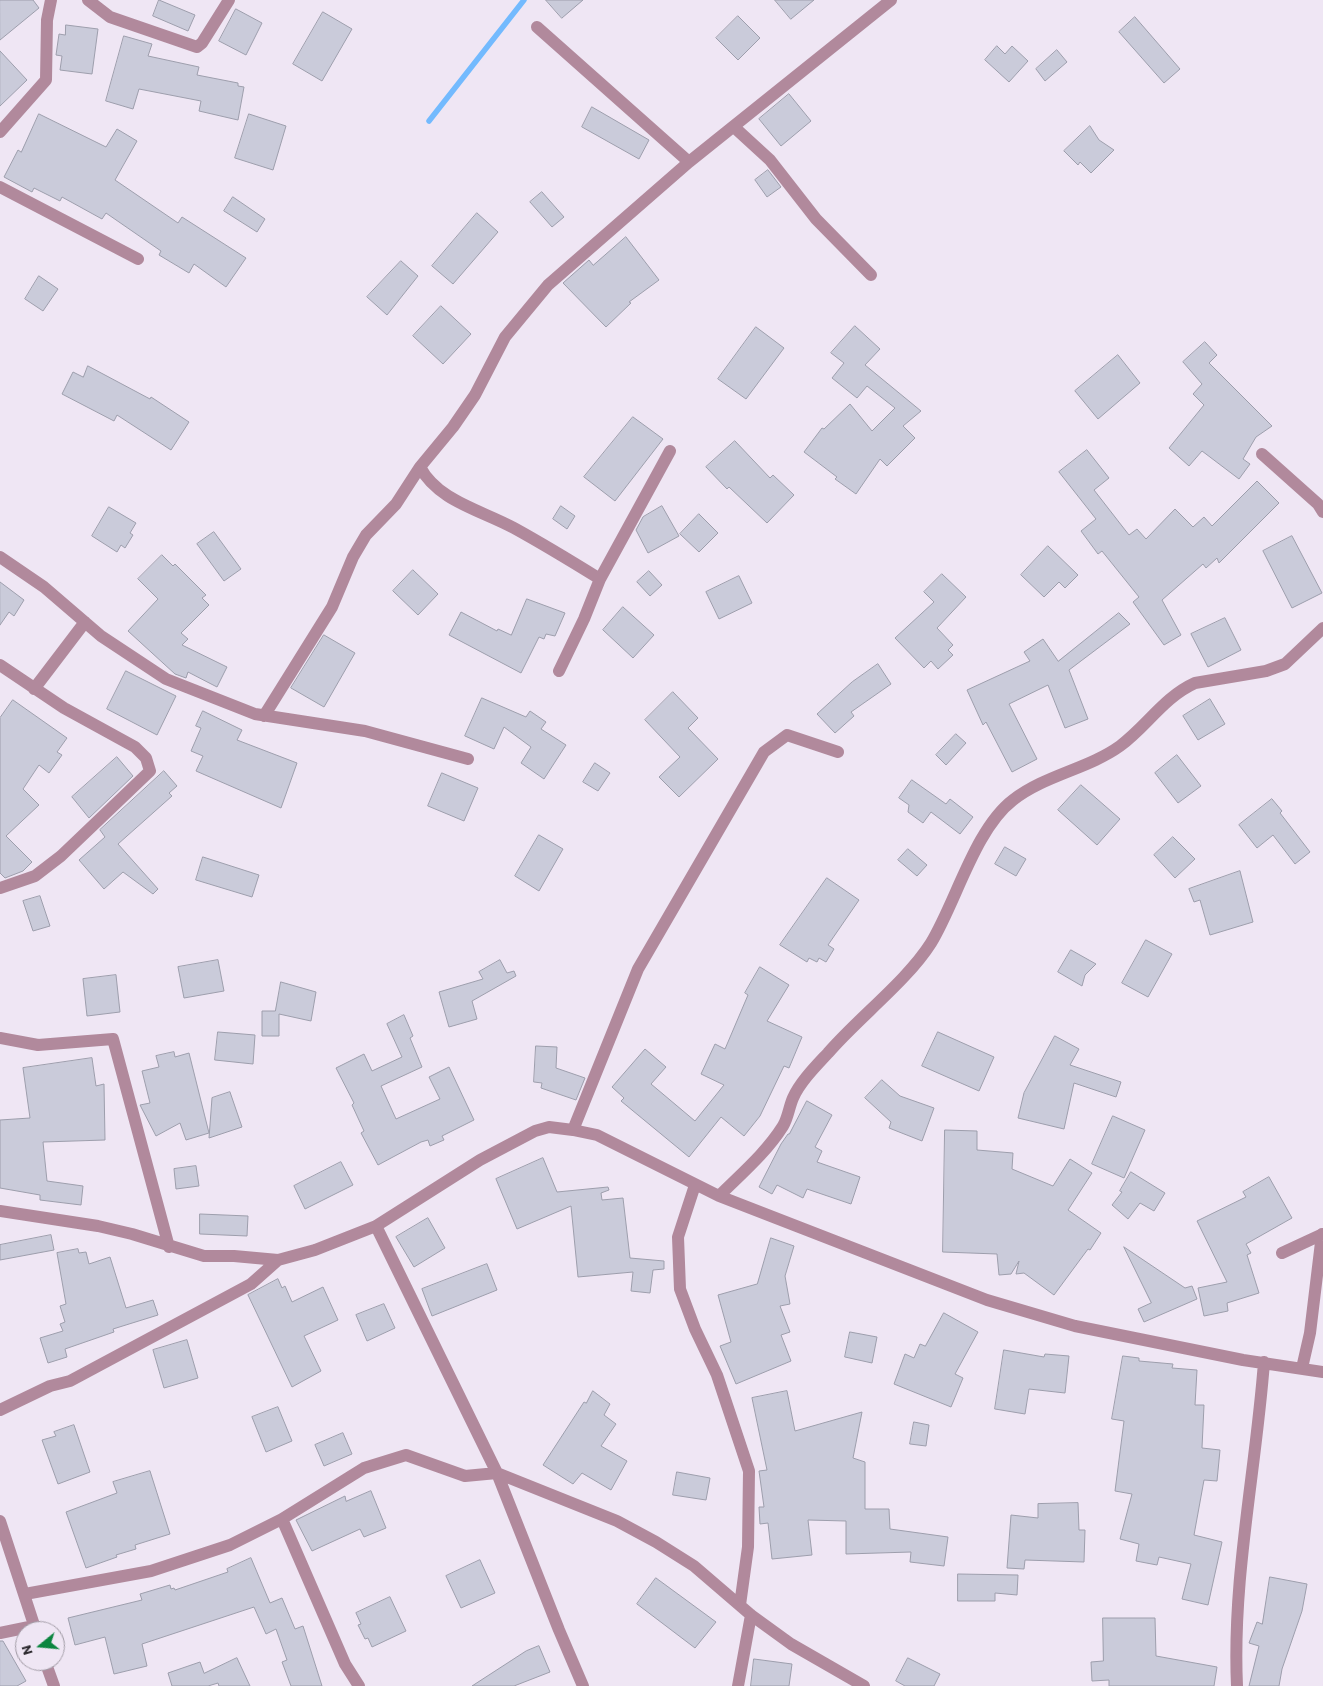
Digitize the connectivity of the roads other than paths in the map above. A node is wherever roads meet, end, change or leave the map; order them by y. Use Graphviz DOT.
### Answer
graph roads {
  1 [pos="51,0"];
  2 [pos="88,0"];
  3 [pos="229,0"];
  4 [pos="891,0"];
  5 [pos="537,27"];
  6 [pos="734,127"];
  7 [pos="0,132"];
  8 [pos="689,162"];
  9 [pos="0,187"];
  10 [pos="138,259"];
  11 [pos="871,276"];
  12 [pos="670,451"];
  13 [pos="1262,454"];
  14 [pos="420,467"];
  15 [pos="1323,512"];
  16 [pos="0,557"];
  17 [pos="600,579"];
  18 [pos="85,622"];
  19 [pos="1323,628"];
  20 [pos="0,665"];
  21 [pos="558,671"];
  22 [pos="34,689"];
  23 [pos="264,716"];
  24 [pos="838,752"];
  25 [pos="468,759"];
  26 [pos="0,888"];
  27 [pos="0,1038"];
  28 [pos="572,1130"];
  29 [pos="695,1185"];
  30 [pos="719,1196"];
  31 [pos="0,1212"];
  32 [pos="376,1226"];
  33 [pos="1323,1234"];
  34 [pos="169,1247"];
  35 [pos="1282,1252"];
  36 [pos="278,1260"];
  37 [pos="1264,1362"];
  38 [pos="1302,1368"];
  39 [pos="1323,1372"];
  40 [pos="0,1410"];
  41 [pos="497,1473"];
  42 [pos="282,1519"];
  43 [pos="0,1520"];
  44 [pos="25,1594"];
  45 [pos="740,1605"];
  46 [pos="751,1615"];
  47 [pos="33,1621"];
  48 [pos="15,1631"];
  49 [pos="0,1633"];
  50 [pos="49,1671"];
  51 [pos="54,1686"];
  52 [pos="358,1686"];
  53 [pos="583,1686"];
  54 [pos="738,1686"];
  55 [pos="864,1686"];
  56 [pos="1237,1686"];
  1 -- 7 [label="street"];
  2 -- 3 [label="street"];
  4 -- 6 [label="street"];
  5 -- 8 [label="street"];
  6 -- 8 [label="street"];
  6 -- 11 [label="street"];
  8 -- 14 [label="street"];
  9 -- 10 [label="street"];
  12 -- 17 [label="street"];
  13 -- 15 [label="street"];
  14 -- 17 [label="street"];
  14 -- 23 [label="street"];
  16 -- 18 [label="street"];
  17 -- 21 [label="street"];
  18 -- 22 [label="street"];
  18 -- 23 [label="street"];
  19 -- 30 [label="street"];
  20 -- 22 [label="street"];
  22 -- 26 [label="street"];
  23 -- 25 [label="street"];
  24 -- 28 [label="street"];
  27 -- 34 [label="street"];
  28 -- 29 [label="street"];
  28 -- 32 [label="street"];
  29 -- 30 [label="street"];
  29 -- 45 [label="street"];
  30 -- 37 [label="street"];
  31 -- 34 [label="street"];
  32 -- 36 [label="street"];
  32 -- 41 [label="street"];
  33 -- 35 [label="street"];
  33 -- 38 [label="street"];
  34 -- 36 [label="street"];
  36 -- 40 [label="street"];
  37 -- 38 [label="street"];
  37 -- 56 [label="street"];
  38 -- 39 [label="street"];
  41 -- 42 [label="street"];
  41 -- 45 [label="street"];
  41 -- 53 [label="street"];
  42 -- 44 [label="street"];
  42 -- 52 [label="street"];
  43 -- 44 [label="street"];
  44 -- 47 [label="street"];
  45 -- 46 [label="street"];
  46 -- 54 [label="street"];
  46 -- 55 [label="street"];
  48 -- 49 [label="street"];
  50 -- 51 [label="street"];
}
